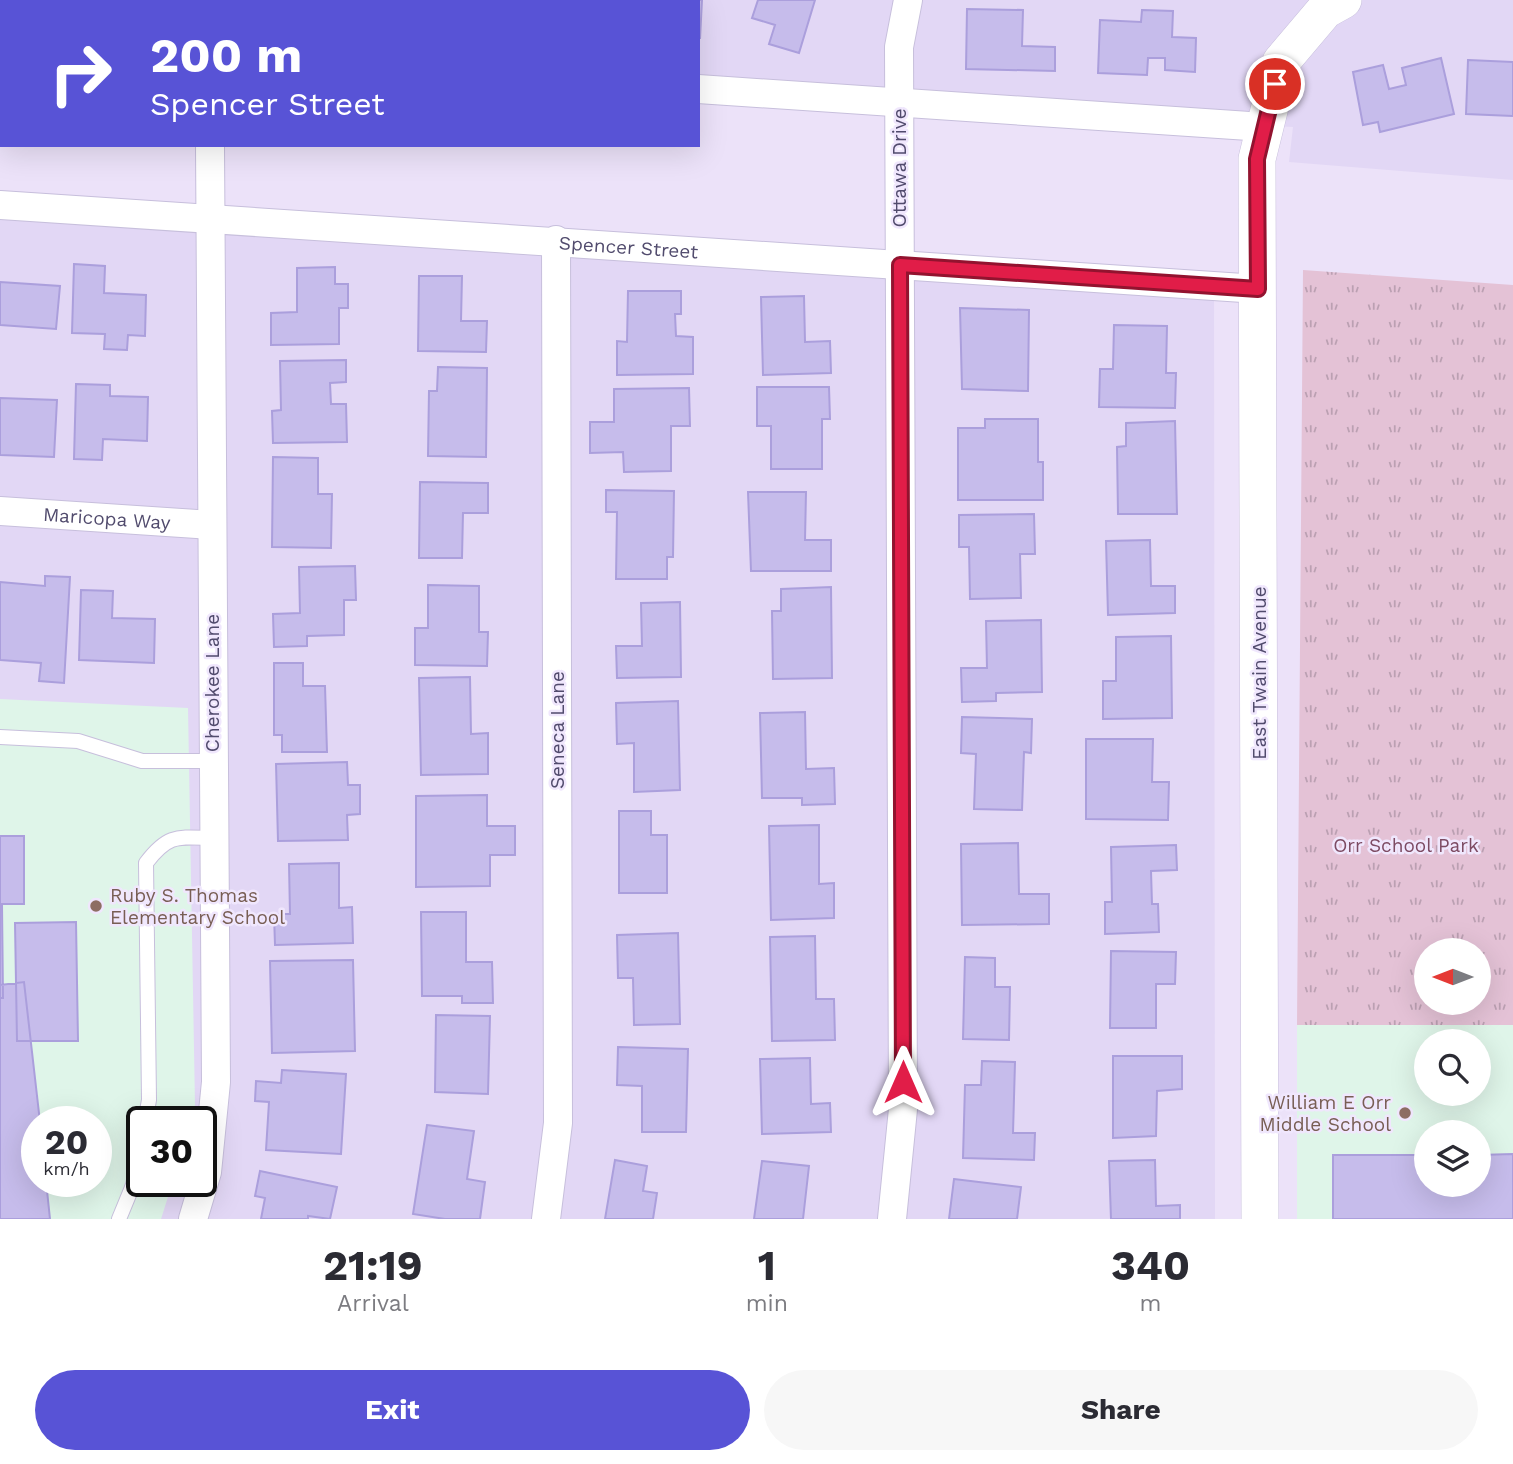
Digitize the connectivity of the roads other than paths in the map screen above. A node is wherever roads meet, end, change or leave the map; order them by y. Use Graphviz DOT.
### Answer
graph roads {
  1 [pos="908,0"];
  2 [pos="1343,0"];
  3 [pos="700,89"];
  4 [pos="899,102"];
  5 [pos="1264,127"];
  6 [pos="210,147"];
  7 [pos="0,205"];
  8 [pos="210,221"];
  9 [pos="556,240"];
  10 [pos="900,265"];
  11 [pos="1258,289"];
  12 [pos="0,511"];
  13 [pos="212,526"];
  14 [pos="0,737"];
  15 [pos="213,761"];
  16 [pos="212,838"];
  17 [pos="148,1106"];
  18 [pos="128,1197"];
  19 [pos="119,1219"];
  20 [pos="193,1219"];
  21 [pos="546,1219"];
  22 [pos="892,1219"];
  23 [pos="1260,1219"];
  1 -- 4 [label="street, Ottawa Drive"];
  2 -- 5 [label="street"];
  3 -- 4 [label="street"];
  4 -- 5 [label="street"];
  4 -- 10 [label="street, Ottawa Drive"];
  5 -- 11 [label="street, East Twain Avenue"];
  6 -- 8 [label="street, Cherokee Lane"];
  7 -- 8 [label="street, Spencer Street"];
  8 -- 9 [label="street, Spencer Street"];
  8 -- 13 [label="street, Cherokee Lane"];
  9 -- 10 [label="street, Spencer Street"];
  9 -- 21 [label="street, Seneca Lane"];
  10 -- 11 [label="street, Spencer Street"];
  10 -- 22 [label="street, Ottawa Drive"];
  11 -- 23 [label="street, East Twain Avenue"];
  12 -- 13 [label="street, Maricopa Way"];
  13 -- 15 [label="street, Cherokee Lane"];
  14 -- 15 [label="lane"];
  15 -- 16 [label="street, Cherokee Lane"];
  16 -- 17 [label="lane"];
  16 -- 20 [label="street, Cherokee Lane"];
  18 -- 19 [label="lane"];
}
